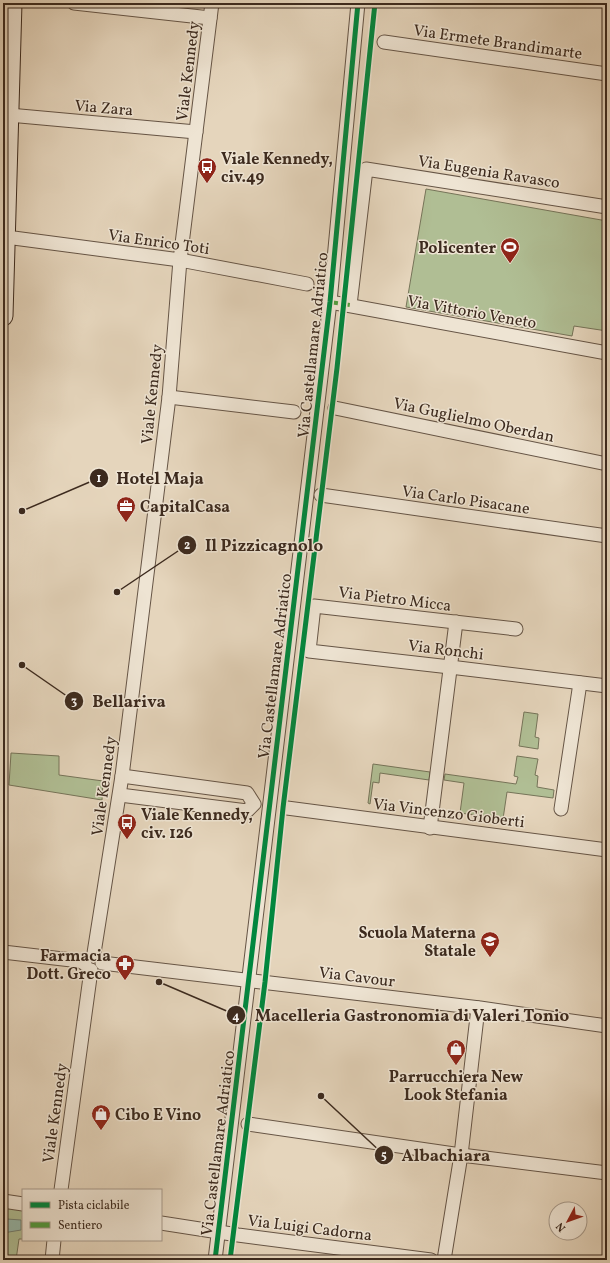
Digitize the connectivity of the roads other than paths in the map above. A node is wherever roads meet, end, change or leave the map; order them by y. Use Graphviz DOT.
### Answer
graph roads {
  1 [pos="12,3"];
  2 [pos="74,3"];
  3 [pos="212,3"];
  4 [pos="358,3"];
  5 [pos="210,18"];
  6 [pos="384,42"];
  7 [pos="607,74"];
  8 [pos="9,115"];
  9 [pos="196,132"];
  10 [pos="607,207"];
  11 [pos="6,237"];
  12 [pos="180,260"];
  13 [pos="307,284"];
  14 [pos="330,302"];
  15 [pos="350,306"];
  16 [pos="3,316"];
  17 [pos="607,353"];
  18 [pos="169,397"];
  19 [pos="335,408"];
  20 [pos="294,412"];
  21 [pos="607,464"];
  22 [pos="321,495"];
  23 [pos="607,536"];
  24 [pos="456,622"];
  25 [pos="516,630"];
  26 [pos="309,651"];
  27 [pos="450,666"];
  28 [pos="580,683"];
  29 [pos="607,686"];
  30 [pos="122,776"];
  31 [pos="120,795"];
  32 [pos="287,808"];
  33 [pos="561,810"];
  34 [pos="430,828"];
  35 [pos="607,850"];
  36 [pos="3,952"];
  37 [pos="93,962"];
  38 [pos="250,980"];
  39 [pos="478,1008"];
  40 [pos="607,1026"];
  41 [pos="248,1124"];
  42 [pos="461,1155"];
  43 [pos="607,1173"];
  44 [pos="61,1189"];
  45 [pos="3,1201"];
  46 [pos="22,1204"];
  47 [pos="162,1223"];
  48 [pos="219,1232"];
  49 [pos="54,1241"];
  50 [pos="52,1260"];
  51 [pos="215,1260"];
  52 [pos="431,1260"];
  53 [pos="444,1260"];
  1 -- 8 [label="street"];
  2 -- 5 [label="street"];
  3 -- 5 [label="street, Viale Kennedy"];
  4 -- 14 [label="street, Via Castellamare Adriatico"];
  5 -- 9 [label="street, Viale Kennedy"];
  6 -- 7 [label="street, Via Ermete Brandimarte"];
  8 -- 9 [label="street, Via Zara"];
  8 -- 11 [label="street"];
  9 -- 12 [label="street, Viale Kennedy"];
  10 -- 15 [label="street, Via Eugenia Ravasco"];
  11 -- 12 [label="street, Via Enrico Toti"];
  11 -- 16 [label="street"];
  12 -- 13 [label="street, Via Enrico Toti"];
  12 -- 18 [label="street, Viale Kennedy"];
  14 -- 15 [label="street, Via Vittorio Veneto"];
  14 -- 38 [label="street, Via Castellamare Adriatico"];
  15 -- 17 [label="street, Via Vittorio Veneto"];
  18 -- 20 [label="street"];
  18 -- 30 [label="street, Viale Kennedy"];
  19 -- 21 [label="street, Via Guglielmo Oberdan"];
  22 -- 23 [label="street, Via Carlo Pisacane"];
  24 -- 25 [label="street, Via Pietro Micca"];
  24 -- 26 [label="street, Via Pietro Micca"];
  24 -- 27 [label="street"];
  26 -- 27 [label="street, Via Ronchi"];
  27 -- 28 [label="street, Via Ronchi"];
  27 -- 34 [label="street"];
  28 -- 29 [label="street, Via Ronchi"];
  28 -- 33 [label="street"];
  30 -- 31 [label="street, Viale Kennedy"];
  30 -- 31 [label="street"];
  31 -- 37 [label="street, Viale Kennedy"];
  32 -- 34 [label="street, Via Vincenzo Gioberti"];
  34 -- 35 [label="street, Via Vincenzo Gioberti"];
  36 -- 37 [label="street, Via Cavour"];
  37 -- 38 [label="street, Via Cavour"];
  37 -- 44 [label="street, Viale Kennedy"];
  38 -- 39 [label="street, Via Cavour"];
  38 -- 48 [label="street, Via Castellamare Adriatico"];
  39 -- 40 [label="street, Via Cavour"];
  39 -- 42 [label="street"];
  41 -- 42 [label="street"];
  42 -- 43 [label="street"];
  42 -- 53 [label="street"];
  45 -- 46 [label="street"];
  47 -- 48 [label="street, Via Luigi Cadorna"];
  48 -- 51 [label="street, Via Castellamare Adriatico"];
  48 -- 52 [label="street, Via Luigi Cadorna"];
  49 -- 50 [label="street"];
}
